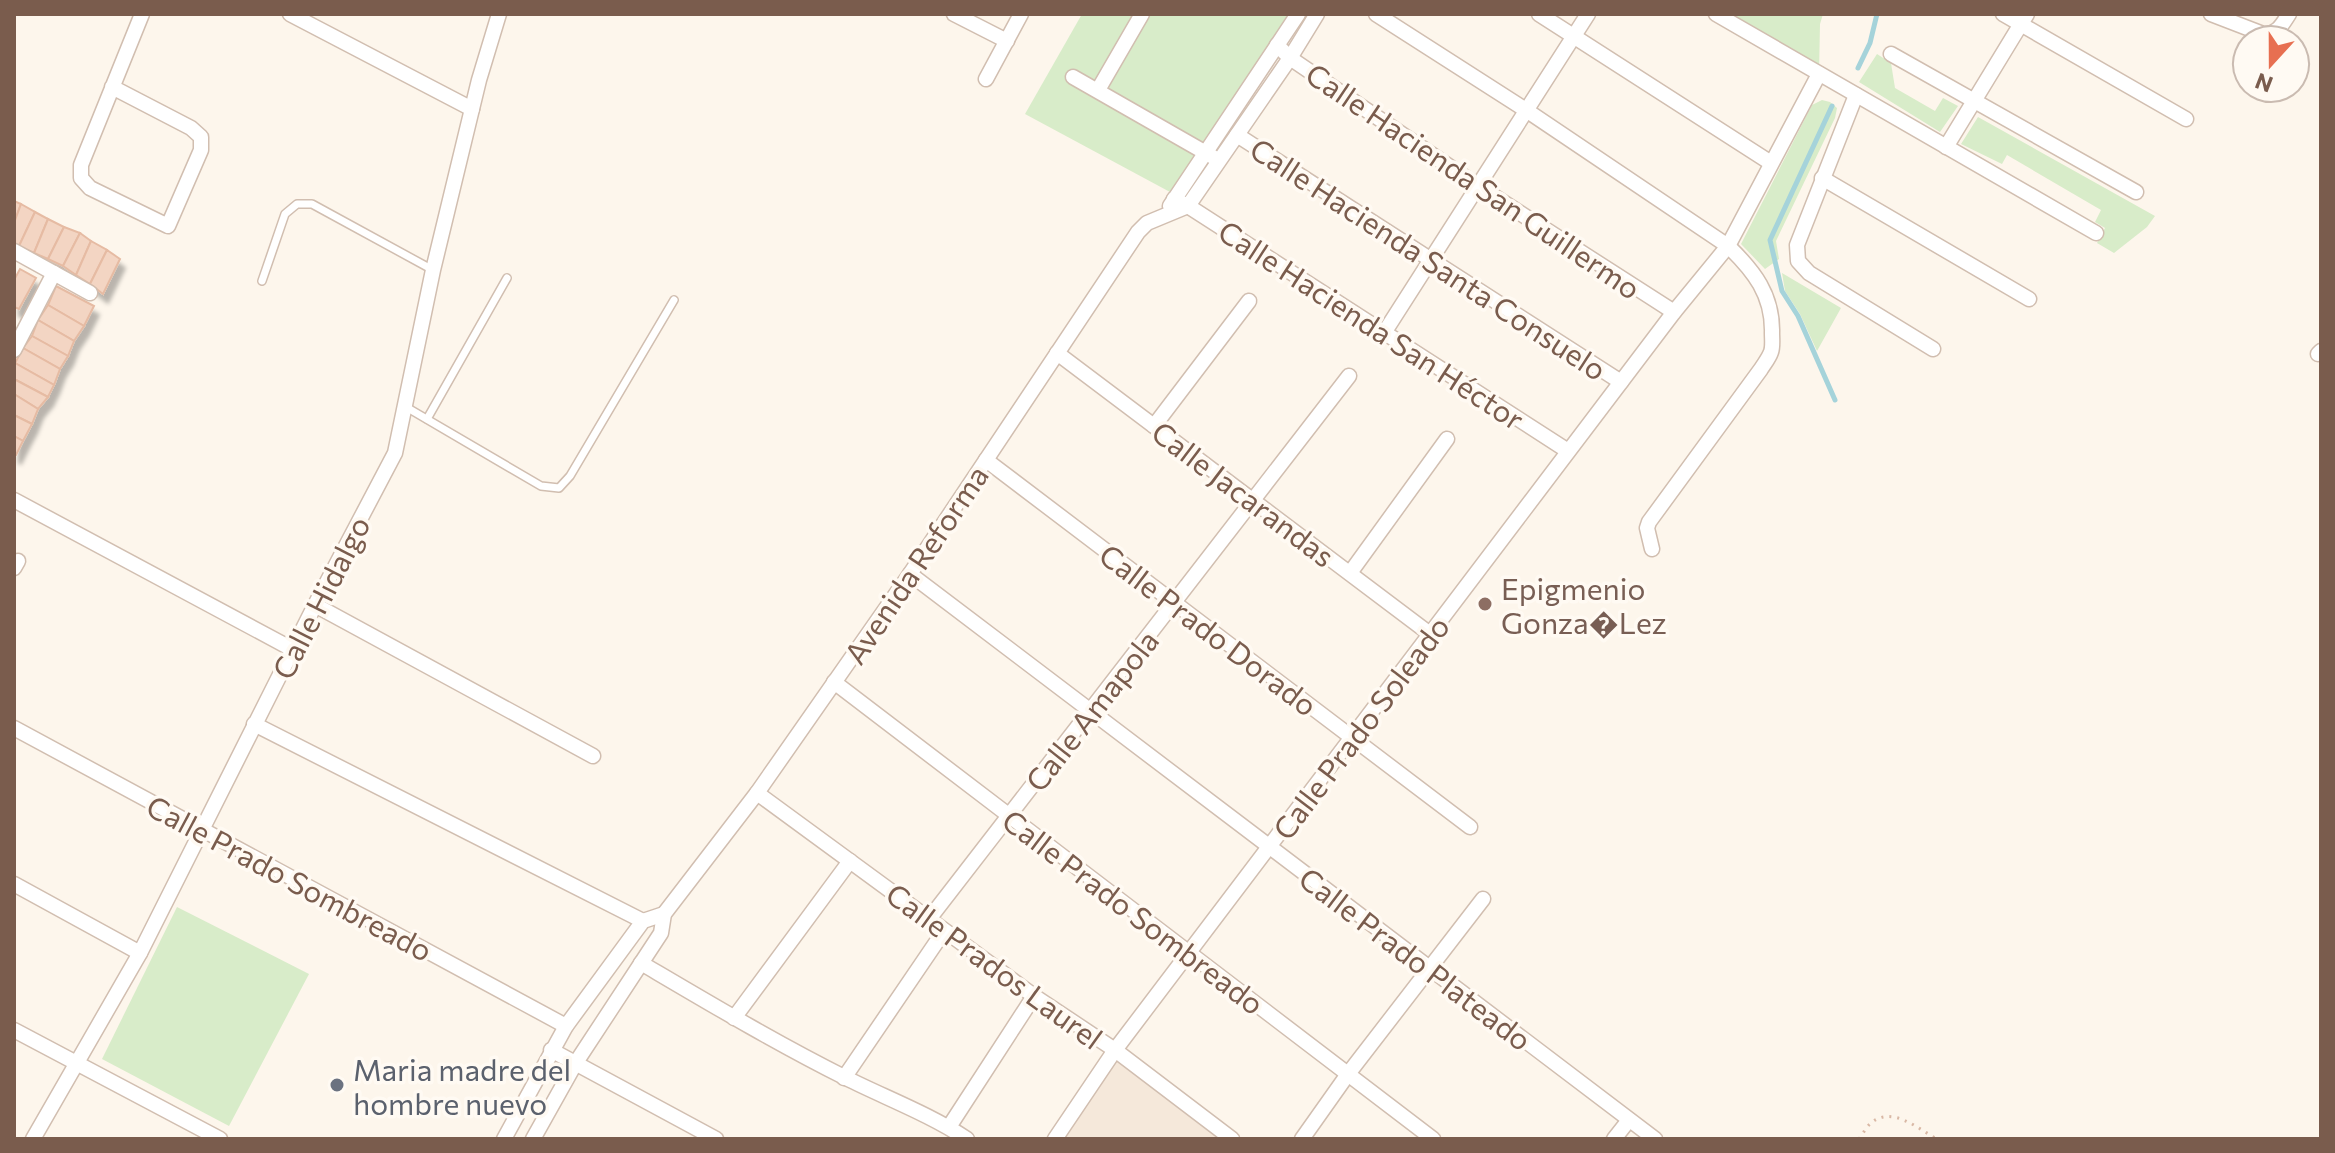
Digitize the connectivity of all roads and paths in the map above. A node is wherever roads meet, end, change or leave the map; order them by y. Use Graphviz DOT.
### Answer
graph roads {
  1 [pos="142,14"];
  2 [pos="290,14"];
  3 [pos="499,14"];
  4 [pos="954,14"];
  5 [pos="1021,14"];
  6 [pos="1142,14"];
  7 [pos="1298,14"];
  8 [pos="1317,14"];
  9 [pos="1376,14"];
  10 [pos="1539,14"];
  11 [pos="1588,14"];
  12 [pos="1716,14"];
  13 [pos="2003,14"];
  14 [pos="2211,14"];
  15 [pos="2289,14"];
  16 [pos="2024,19"];
  17 [pos="1574,36"];
  18 [pos="1007,41"];
  19 [pos="1277,45"];
  20 [pos="1891,54"];
  21 [pos="1290,58"];
  22 [pos="1819,74"];
  23 [pos="1073,77"];
  24 [pos="986,79"];
  25 [pos="112,87"];
  26 [pos="1098,90"];
  27 [pos="1856,95"];
  28 [pos="1974,101"];
  29 [pos="472,109"];
  30 [pos="1526,110"];
  31 [pos="2186,119"];
  32 [pos="1237,135"];
  33 [pos="1946,147"];
  34 [pos="1205,152"];
  35 [pos="1220,161"];
  36 [pos="1771,163"];
  37 [pos="1822,178"];
  38 [pos="1478,186"];
  39 [pos="2136,192"];
  40 [pos="1174,199"];
  41 [pos="1188,206"];
  42 [pos="1164,217"];
  43 [pos="2096,233"];
  44 [pos="1728,246"];
  45 [pos="14,251"];
  46 [pos="1431,260"];
  47 [pos="433,270"];
  48 [pos="54,273"];
  49 [pos="507,278"];
  50 [pos="262,281"];
  51 [pos="90,293"];
  52 [pos="2029,299"];
  53 [pos="674,300"];
  54 [pos="1249,301"];
  55 [pos="1674,312"];
  56 [pos="1384,333"];
  57 [pos="1933,349"];
  58 [pos="14,350"];
  59 [pos="1057,353"];
  60 [pos="1349,376"];
  61 [pos="1621,382"];
  62 [pos="406,407"];
  63 [pos="427,419"];
  64 [pos="1154,426"];
  65 [pos="1447,439"];
  66 [pos="1568,451"];
  67 [pos="986,460"];
  68 [pos="14,500"];
  69 [pos="1253,500"];
  70 [pos="1652,549"];
  71 [pos="1350,573"];
  72 [pos="910,574"];
  73 [pos="1174,603"];
  74 [pos="315,605"];
  75 [pos="1430,634"];
  76 [pos="292,649"];
  77 [pos="834,682"];
  78 [pos="1090,711"];
  79 [pos="254,724"];
  80 [pos="14,728"];
  81 [pos="1352,738"];
  82 [pos="593,756"];
  83 [pos="757,793"];
  84 [pos="1009,816"];
  85 [pos="1470,827"];
  86 [pos="202,829"];
  87 [pos="1269,847"];
  88 [pos="850,861"];
  89 [pos="14,884"];
  90 [pos="1483,899"];
  91 [pos="664,914"];
  92 [pos="929,919"];
  93 [pos="643,921"];
  94 [pos="944,931"];
  95 [pos="140,953"];
  96 [pos="1189,953"];
  97 [pos="641,963"];
  98 [pos="1429,968"];
  99 [pos="1034,996"];
  100 [pos="734,1018"];
  101 [pos="566,1026"];
  102 [pos="14,1030"];
  103 [pos="551,1050"];
  104 [pos="1115,1050"];
  105 [pos="77,1063"];
  106 [pos="575,1064"];
  107 [pos="1348,1074"];
  108 [pos="844,1078"];
  109 [pos="1629,1120"];
  110 [pos="949,1127"];
  111 [pos="33,1139"];
  112 [pos="220,1139"];
  113 [pos="504,1139"];
  114 [pos="533,1139"];
  115 [pos="716,1139"];
  116 [pos="967,1139"];
  117 [pos="1055,1139"];
  118 [pos="1232,1139"];
  119 [pos="1302,1139"];
  120 [pos="1433,1139"];
  121 [pos="1614,1139"];
  122 [pos="1655,1139"];
  123 [pos="1859,1139"];
  124 [pos="1937,1139"];
  1 -- 25 [label="street"];
  2 -- 29 [label="street"];
  3 -- 29 [label="street, Calle Hidalgo"];
  4 -- 18 [label="street"];
  5 -- 18 [label="street"];
  6 -- 26 [label="street"];
  7 -- 19 [label="street, Avenida Reforma"];
  8 -- 21 [label="street, Avenida Reforma"];
  9 -- 30 [label="street"];
  10 -- 17 [label="street"];
  11 -- 17 [label="street"];
  12 -- 22 [label="street"];
  13 -- 16 [label="street"];
  14 -- 15 [label="street"];
  16 -- 28 [label="street"];
  16 -- 31 [label="street"];
  17 -- 30 [label="street"];
  17 -- 36 [label="street"];
  18 -- 24 [label="street"];
  19 -- 21 [label="street, Calle Hacienda San Guillermo"];
  19 -- 34 [label="street, Avenida Reforma"];
  20 -- 28 [label="street"];
  21 -- 32 [label="street, Avenida Reforma"];
  21 -- 38 [label="street, Calle Hacienda San Guillermo"];
  22 -- 27 [label="street"];
  22 -- 36 [label="street, Calle Prado Soleado"];
  23 -- 26 [label="street"];
  25 -- 25 [label="street"];
  26 -- 34 [label="street"];
  27 -- 33 [label="street"];
  27 -- 37 [label="street"];
  28 -- 33 [label="street"];
  28 -- 39 [label="street"];
  29 -- 47 [label="street, Calle Hidalgo"];
  30 -- 38 [label="street"];
  30 -- 44 [label="street"];
  32 -- 35 [label="street, Avenida Reforma"];
  32 -- 46 [label="street, Calle Hacienda Santa Consuelo"];
  33 -- 43 [label="street"];
  34 -- 35 [label="street"];
  34 -- 40 [label="street, Avenida Reforma"];
  35 -- 41 [label="street, Avenida Reforma"];
  36 -- 44 [label="street, Calle Prado Soleado"];
  37 -- 52 [label="street"];
  37 -- 57 [label="street"];
  38 -- 46 [label="street"];
  38 -- 55 [label="street, Calle Hacienda San Guillermo"];
  40 -- 41 [label="street, Calle Hacienda San Héctor"];
  40 -- 42 [label="street, Avenida Reforma"];
  41 -- 42 [label="street, Avenida Reforma"];
  41 -- 56 [label="street, Calle Hacienda San Héctor"];
  42 -- 59 [label="street, Avenida Reforma"];
  44 -- 55 [label="street, Calle Prado Soleado"];
  44 -- 70 [label="street"];
  45 -- 48 [label="street"];
  46 -- 56 [label="street"];
  46 -- 61 [label="street, Calle Hacienda Santa Consuelo"];
  47 -- 50 [label="lane"];
  47 -- 62 [label="street, Calle Hidalgo"];
  48 -- 51 [label="street"];
  48 -- 58 [label="street"];
  49 -- 63 [label="lane"];
  53 -- 63 [label="lane"];
  54 -- 64 [label="street"];
  55 -- 61 [label="street, Calle Prado Soleado"];
  56 -- 66 [label="street, Calle Hacienda San Héctor"];
  59 -- 64 [label="street, Calle Jacarandas"];
  59 -- 67 [label="street, Avenida Reforma"];
  60 -- 69 [label="street, Calle Amapola"];
  61 -- 66 [label="street, Calle Prado Soleado"];
  62 -- 63 [label="lane"];
  62 -- 74 [label="street, Calle Hidalgo"];
  64 -- 69 [label="street, Calle Jacarandas"];
  65 -- 71 [label="street"];
  66 -- 75 [label="street, Calle Prado Soleado"];
  67 -- 72 [label="street, Avenida Reforma"];
  67 -- 73 [label="street, Calle Prado Dorado"];
  68 -- 76 [label="street"];
  69 -- 71 [label="street, Calle Jacarandas"];
  69 -- 73 [label="street, Calle Amapola"];
  71 -- 75 [label="street, Calle Jacarandas"];
  72 -- 77 [label="street, Avenida Reforma"];
  72 -- 78 [label="street, Calle Prado Plateado"];
  73 -- 78 [label="street, Calle Amapola"];
  73 -- 81 [label="street, Calle Prado Dorado"];
  74 -- 76 [label="street, Calle Hidalgo"];
  74 -- 82 [label="street"];
  75 -- 81 [label="street, Calle Prado Soleado"];
  76 -- 79 [label="street, Calle Hidalgo"];
  77 -- 83 [label="street, Avenida Reforma"];
  77 -- 84 [label="street, Calle Prado Sombreado"];
  78 -- 84 [label="street, Calle Amapola"];
  78 -- 87 [label="street, Calle Prado Plateado"];
  79 -- 86 [label="street, Calle Hidalgo"];
  79 -- 93 [label="street"];
  80 -- 86 [label="street, Calle Prado Sombreado"];
  81 -- 85 [label="street, Calle Prado Dorado"];
  81 -- 87 [label="street, Calle Prado Soleado"];
  83 -- 88 [label="street, Calle Prados Laurel"];
  83 -- 91 [label="street, Avenida Reforma"];
  84 -- 92 [label="street, Calle Amapola"];
  84 -- 96 [label="street, Calle Prado Sombreado"];
  86 -- 95 [label="street, Calle Hidalgo"];
  86 -- 101 [label="street, Calle Prado Sombreado"];
  87 -- 96 [label="street, Calle Prado Soleado"];
  87 -- 98 [label="street, Calle Prado Plateado"];
  88 -- 92 [label="street, Calle Prados Laurel"];
  88 -- 100 [label="street"];
  89 -- 95 [label="street"];
  90 -- 98 [label="street"];
  91 -- 93 [label="street"];
  91 -- 97 [label="street, Avenida Reforma"];
  92 -- 94 [label="street, Calle Prados Laurel"];
  93 -- 101 [label="street"];
  94 -- 99 [label="street, Calle Prados Laurel"];
  94 -- 108 [label="street"];
  95 -- 105 [label="street, Calle Hidalgo"];
  96 -- 104 [label="street, Calle Prado Soleado"];
  96 -- 107 [label="street, Calle Prado Sombreado"];
  97 -- 100 [label="street"];
  97 -- 106 [label="street, Avenida Reforma"];
  98 -- 107 [label="street"];
  98 -- 109 [label="street, Calle Prado Plateado"];
  99 -- 104 [label="street, Calle Prados Laurel"];
  99 -- 110 [label="street"];
  100 -- 108 [label="street"];
  101 -- 103 [label="street"];
  102 -- 105 [label="street"];
  103 -- 106 [label="street"];
  103 -- 113 [label="street"];
  104 -- 117 [label="street, Calle Prado Soleado"];
  104 -- 118 [label="street, Calle Prados Laurel"];
  105 -- 111 [label="street, Calle Hidalgo"];
  105 -- 112 [label="street"];
  106 -- 114 [label="street, Avenida Reforma"];
  106 -- 115 [label="street"];
  107 -- 119 [label="street"];
  107 -- 120 [label="street, Calle Prado Sombreado"];
  108 -- 110 [label="street"];
  109 -- 121 [label="street"];
  109 -- 122 [label="street, Calle Prado Plateado"];
  110 -- 116 [label="street"];
  123 -- 124 [label="path"];
}
